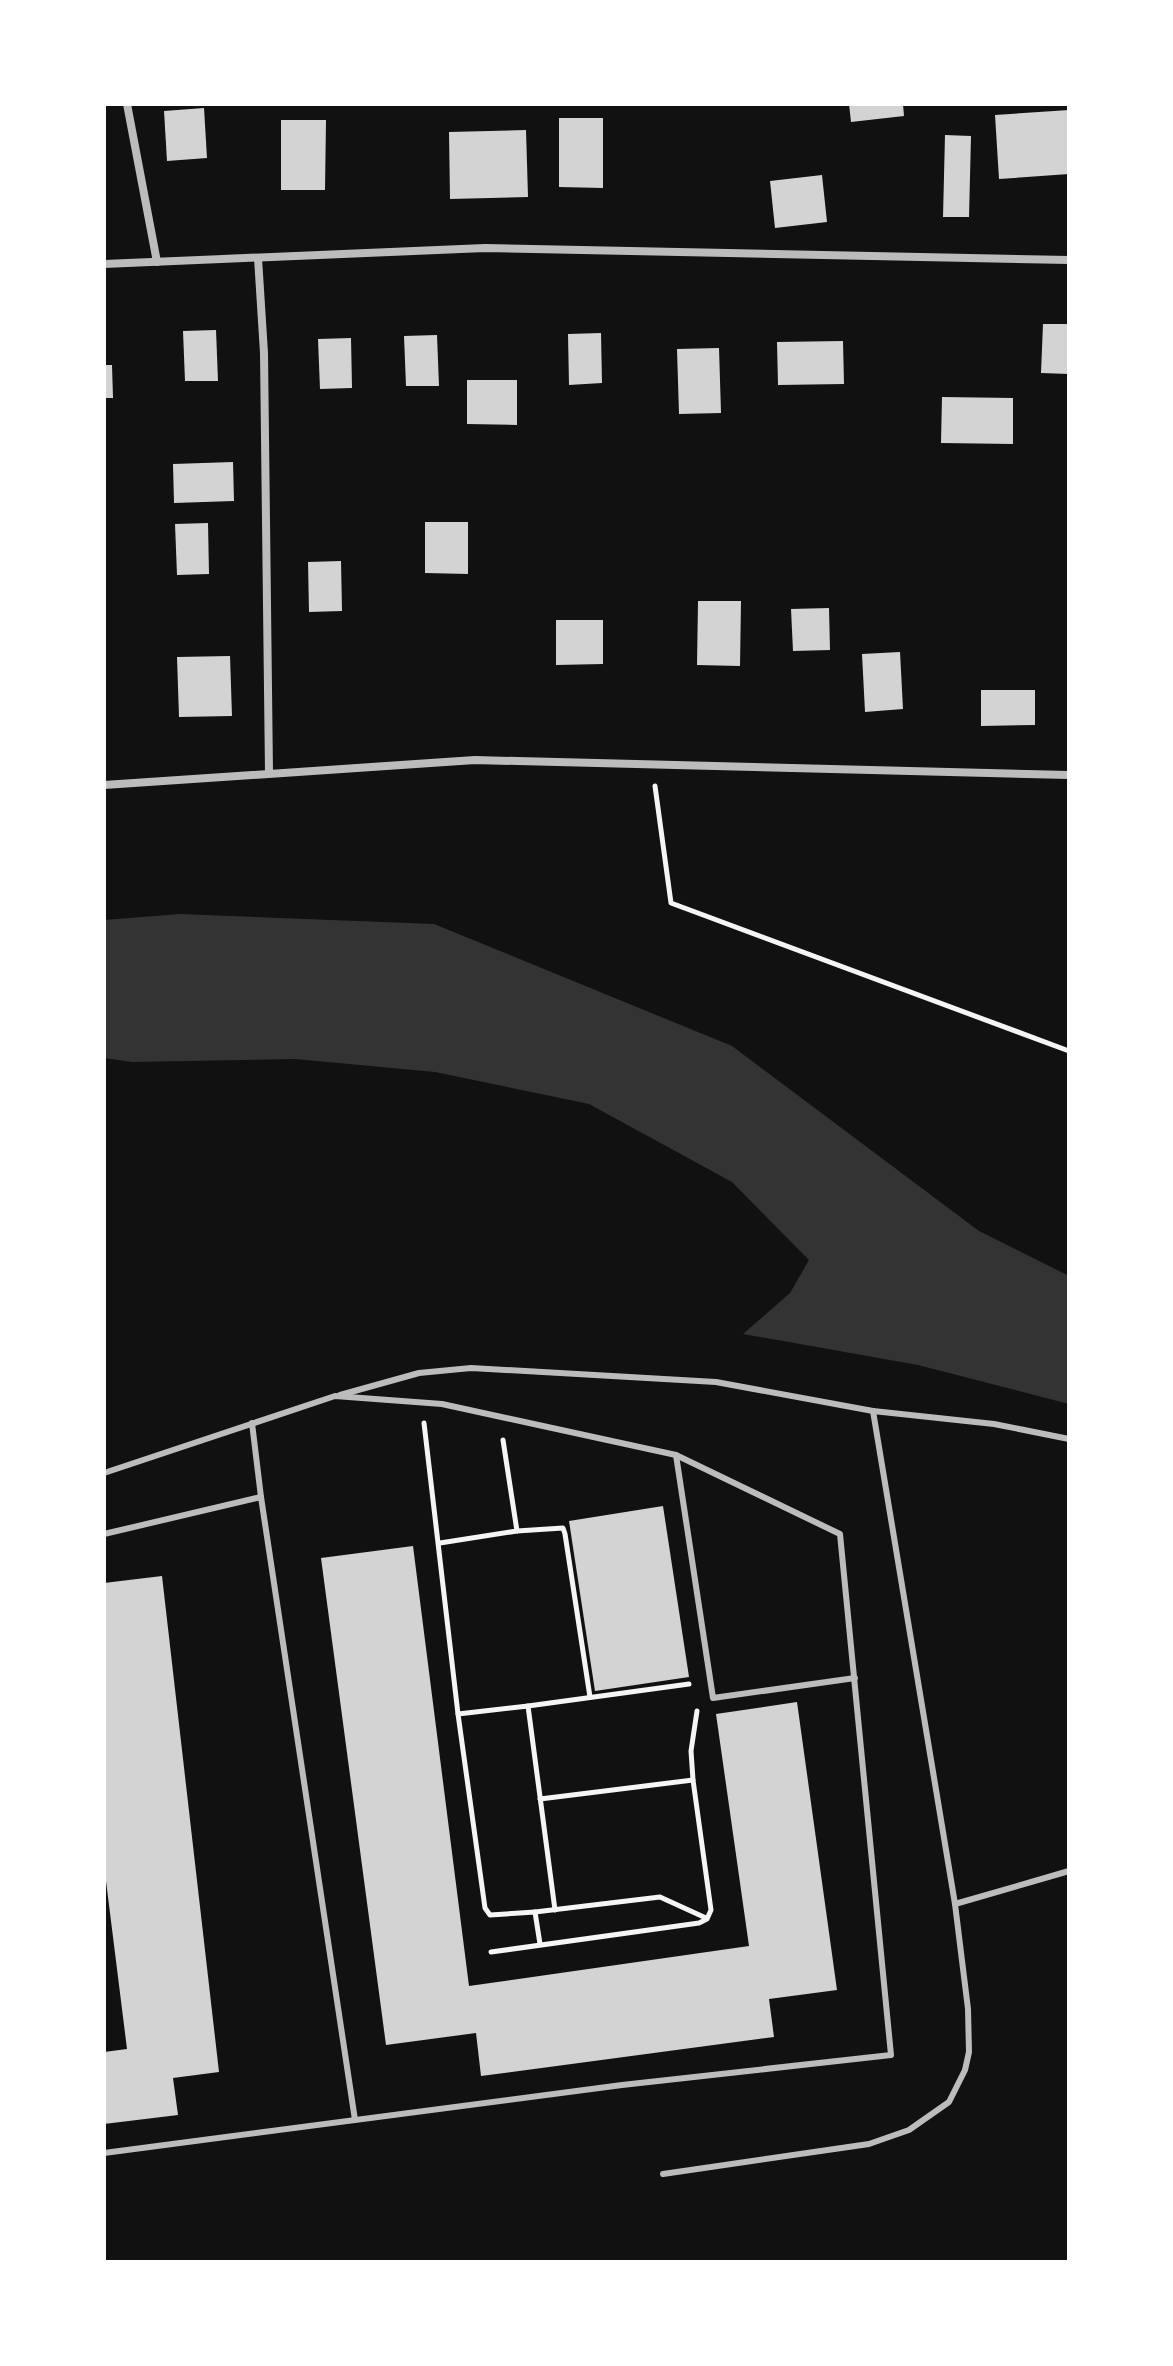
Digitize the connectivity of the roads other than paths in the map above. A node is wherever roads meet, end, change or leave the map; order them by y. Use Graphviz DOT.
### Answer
graph roads {
  1 [pos="127,104"];
  2 [pos="258,258"];
  3 [pos="1069,260"];
  4 [pos="157,262"];
  5 [pos="104,264"];
  6 [pos="269,773"];
  7 [pos="1069,775"];
  8 [pos="104,785"];
  9 [pos="335,1396"];
  10 [pos="873,1411"];
  11 [pos="252,1423"];
  12 [pos="1069,1439"];
  13 [pos="676,1455"];
  14 [pos="104,1473"];
  15 [pos="261,1497"];
  16 [pos="104,1534"];
  17 [pos="855,1678"];
  18 [pos="1069,1871"];
  19 [pos="955,1904"];
  20 [pos="355,2120"];
  21 [pos="104,2153"];
  22 [pos="663,2174"];
  1 -- 4 [label="street"];
  2 -- 3 [label="street"];
  2 -- 4 [label="street"];
  2 -- 6 [label="street"];
  4 -- 5 [label="street"];
  6 -- 7 [label="street"];
  6 -- 8 [label="street"];
  9 -- 10 [label="lane"];
  9 -- 11 [label="lane"];
  9 -- 13 [label="lane"];
  10 -- 12 [label="lane"];
  10 -- 19 [label="lane"];
  11 -- 14 [label="lane"];
  11 -- 15 [label="lane"];
  13 -- 17 [label="lane"];
  13 -- 17 [label="lane"];
  15 -- 16 [label="lane"];
  15 -- 20 [label="lane"];
  17 -- 20 [label="lane"];
  18 -- 19 [label="lane"];
  19 -- 22 [label="lane"];
  20 -- 21 [label="lane"];
}
